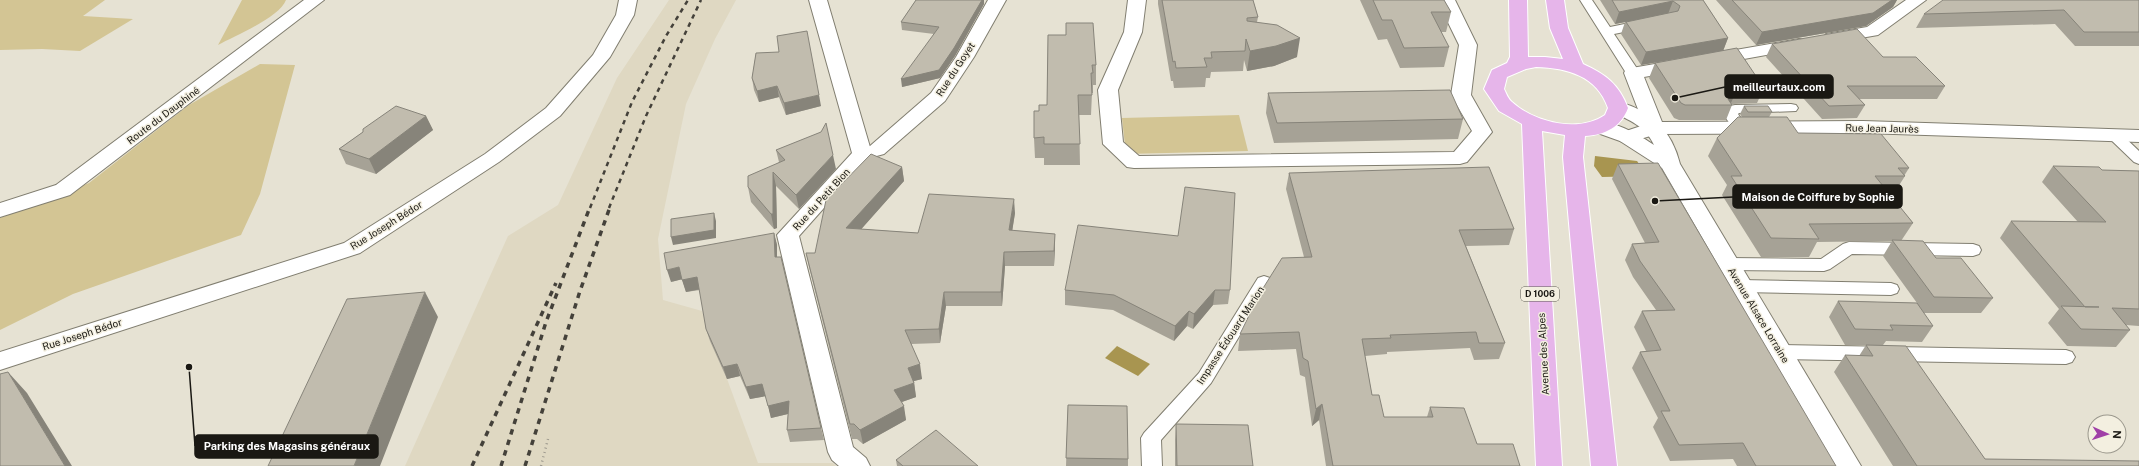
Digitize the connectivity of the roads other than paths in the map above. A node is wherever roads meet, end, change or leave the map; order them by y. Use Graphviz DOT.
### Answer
graph roads {
  1 [pos="315,0"];
  2 [pos="628,0"];
  3 [pos="818,0"];
  4 [pos="997,0"];
  5 [pos="1137,0"];
  6 [pos="1446,0"];
  7 [pos="1518,0"];
  8 [pos="1586,0"];
  9 [pos="1917,0"];
  10 [pos="1553,5"];
  11 [pos="1654,22"];
  12 [pos="1606,32"];
  13 [pos="1516,64"];
  14 [pos="1575,67"];
  15 [pos="1633,73"];
  16 [pos="1618,108"];
  17 [pos="1791,108"];
  18 [pos="1532,122"];
  19 [pos="1599,127"];
  20 [pos="1655,128"];
  21 [pos="1740,128"];
  22 [pos="1576,130"];
  23 [pos="2114,135"];
  24 [pos="2139,136"];
  25 [pos="1627,137"];
  26 [pos="862,154"];
  27 [pos="2139,158"];
  28 [pos="1670,164"];
  29 [pos="0,210"];
  30 [pos="788,235"];
  31 [pos="765,239"];
  32 [pos="1974,250"];
  33 [pos="1728,264"];
  34 [pos="1264,282"];
  35 [pos="1741,286"];
  36 [pos="1891,289"];
  37 [pos="1781,352"];
  38 [pos="2066,357"];
  39 [pos="0,361"];
  40 [pos="857,466"];
  41 [pos="1152,466"];
  42 [pos="1549,466"];
  43 [pos="1604,466"];
  44 [pos="1848,466"];
  1 -- 29 [label="street, Route du Dauphiné"];
  2 -- 39 [label="street, Rue Joseph Bédor"];
  3 -- 26 [label="street"];
  4 -- 26 [label="street, Rue du Goyet"];
  5 -- 6 [label="street"];
  7 -- 13 [label="main road"];
  8 -- 12 [label="lane, Avenue Alsace Lorraine"];
  9 -- 15 [label="street"];
  10 -- 14 [label="main road"];
  11 -- 12 [label="lane"];
  12 -- 15 [label="lane, Avenue Alsace Lorraine"];
  13 -- 14 [label="main road"];
  13 -- 18 [label="main road"];
  14 -- 16 [label="main road"];
  15 -- 20 [label="street, Avenue Alsace Lorraine"];
  16 -- 19 [label="main road"];
  16 -- 20 [label="street, Avenue Alsace Lorraine"];
  17 -- 21 [label="lane"];
  18 -- 22 [label="main road"];
  18 -- 42 [label="main road, Avenue des Alpes / D 1006"];
  19 -- 22 [label="main road"];
  19 -- 25 [label="street, Avenue Alsace Lorraine"];
  20 -- 21 [label="street, Rue Jean Jaurès"];
  20 -- 25 [label="street, Rue Jean Jaurès"];
  20 -- 28 [label="street, Avenue Alsace Lorraine"];
  21 -- 23 [label="street, Rue Jean Jaurès"];
  22 -- 43 [label="main road"];
  23 -- 24 [label="street, Rue Jean Jaurès"];
  23 -- 27 [label="lane"];
  25 -- 28 [label="street, Avenue Alsace Lorraine"];
  26 -- 30 [label="street, Rue du Petit Bion"];
  28 -- 33 [label="street, Avenue Alsace Lorraine"];
  30 -- 31 [label="street"];
  30 -- 40 [label="street, Rue du Petit Bion"];
  32 -- 33 [label="lane"];
  33 -- 35 [label="street, Avenue Alsace Lorraine"];
  34 -- 41 [label="lane, Impasse Édouard Marion"];
  35 -- 36 [label="lane"];
  35 -- 37 [label="street, Avenue Alsace Lorraine"];
  37 -- 38 [label="lane"];
  37 -- 44 [label="street, Avenue Alsace Lorraine"];
}
